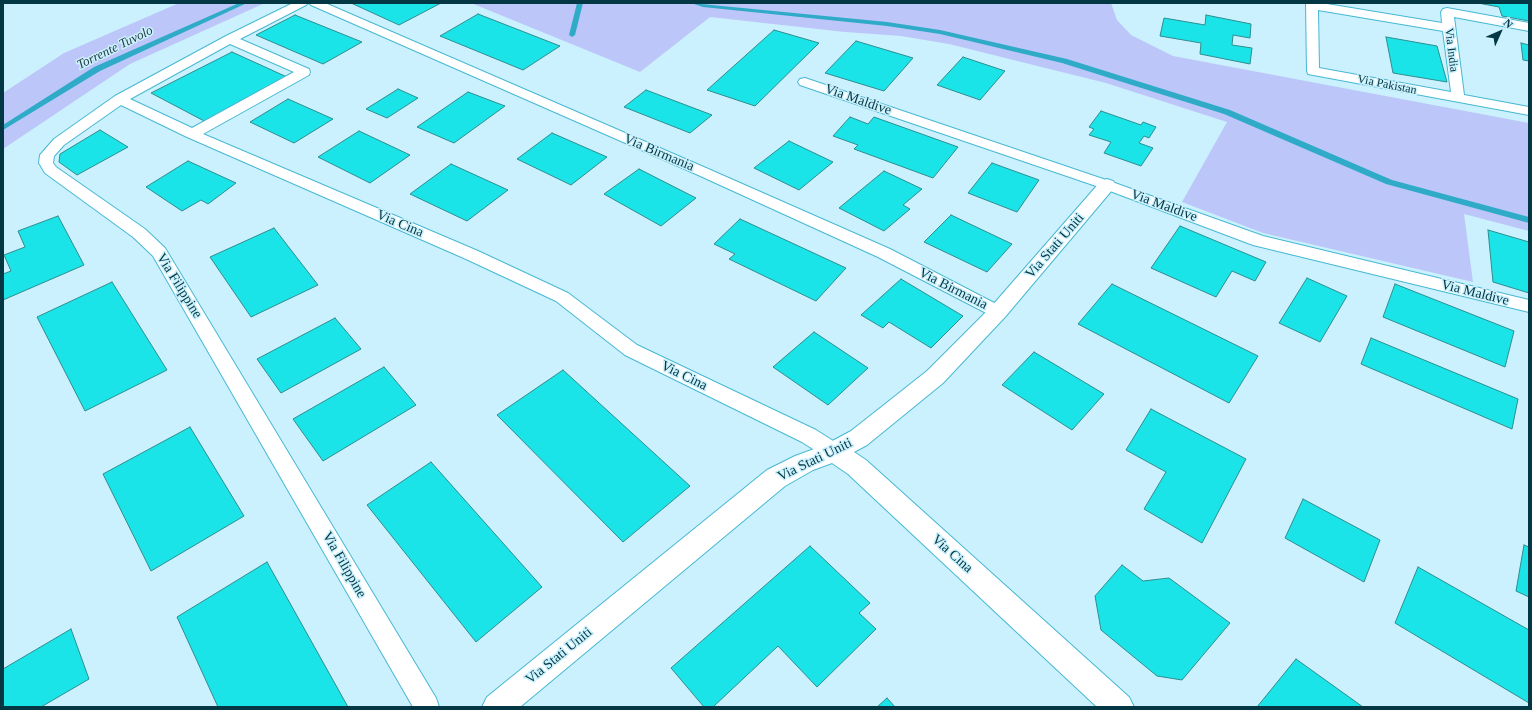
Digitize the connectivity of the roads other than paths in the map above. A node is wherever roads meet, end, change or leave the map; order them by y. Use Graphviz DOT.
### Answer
graph roads {
  1 [pos="302,3"];
  2 [pos="315,3"];
  3 [pos="1312,4"];
  4 [pos="1529,27"];
  5 [pos="1449,28"];
  6 [pos="230,39"];
  7 [pos="805,82"];
  8 [pos="1458,98"];
  9 [pos="120,99"];
  10 [pos="1529,112"];
  11 [pos="192,134"];
  12 [pos="1107,185"];
  13 [pos="1529,306"];
  14 [pos="998,312"];
  15 [pos="834,452"];
  16 [pos="427,707"];
  17 [pos="497,707"];
  18 [pos="1119,707"];
  1 -- 6 [label="lane, Via Filippine"];
  2 -- 14 [label="lane, Via Birmania"];
  3 -- 5 [label="lane"];
  3 -- 8 [label="lane, Via Pakistan"];
  4 -- 5 [label="lane, Via India"];
  5 -- 8 [label="lane, Via India"];
  6 -- 9 [label="lane, Via Filippine"];
  6 -- 11 [label="lane"];
  7 -- 12 [label="lane, Via Maldive"];
  8 -- 10 [label="lane, Via Pakistan"];
  9 -- 11 [label="lane, Via Cina"];
  9 -- 16 [label="lane, Via Filippine"];
  11 -- 15 [label="lane, Via Cina"];
  12 -- 13 [label="lane, Via Maldive"];
  12 -- 14 [label="street, Via Stati Uniti"];
  14 -- 15 [label="street, Via Stati Uniti"];
  15 -- 17 [label="street, Via Stati Uniti"];
  15 -- 18 [label="street, Via Cina"];
}
